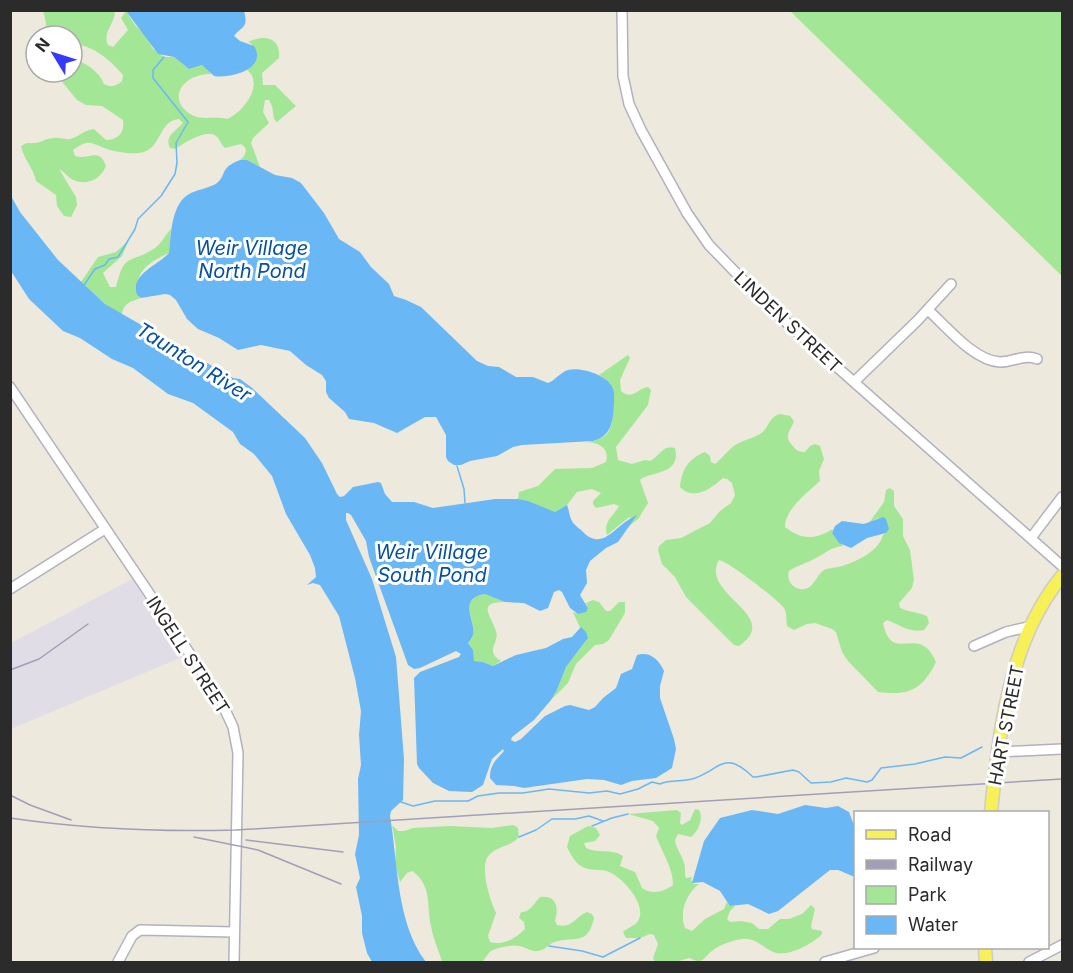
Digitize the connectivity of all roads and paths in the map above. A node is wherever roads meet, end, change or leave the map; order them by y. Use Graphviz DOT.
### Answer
graph roads {
  1 [pos="622,10"];
  2 [pos="951,284"];
  3 [pos="928,310"];
  4 [pos="1037,359"];
  5 [pos="854,382"];
  6 [pos="10,387"];
  7 [pos="1062,497"];
  8 [pos="105,529"];
  9 [pos="1031,538"];
  10 [pos="1062,566"];
  11 [pos="1062,576"];
  12 [pos="10,589"];
  13 [pos="1032,626"];
  14 [pos="974,646"];
  15 [pos="1062,749"];
  16 [pos="999,752"];
  17 [pos="991,811"];
  18 [pos="234,932"];
  19 [pos="1062,945"];
  20 [pos="871,949"];
  21 [pos="118,963"];
  22 [pos="234,963"];
  23 [pos="825,963"];
  24 [pos="1029,963"];
  1 -- 5 [label="street, LINDEN STREET"];
  2 -- 3 [label="street"];
  3 -- 4 [label="street"];
  3 -- 5 [label="street"];
  5 -- 9 [label="street, LINDEN STREET"];
  6 -- 8 [label="street, INGELL STREET"];
  7 -- 9 [label="street"];
  8 -- 12 [label="street"];
  8 -- 18 [label="street, INGELL STREET"];
  9 -- 10 [label="street, LINDEN STREET"];
  11 -- 13 [label="main road, HART STREET"];
  13 -- 14 [label="street"];
  13 -- 16 [label="main road, HART STREET"];
  15 -- 16 [label="street"];
  16 -- 17 [label="main road, HART STREET"];
  18 -- 21 [label="street"];
  18 -- 22 [label="street, INGELL STREET"];
  19 -- 24 [label="street"];
  20 -- 23 [label="street"];
}
